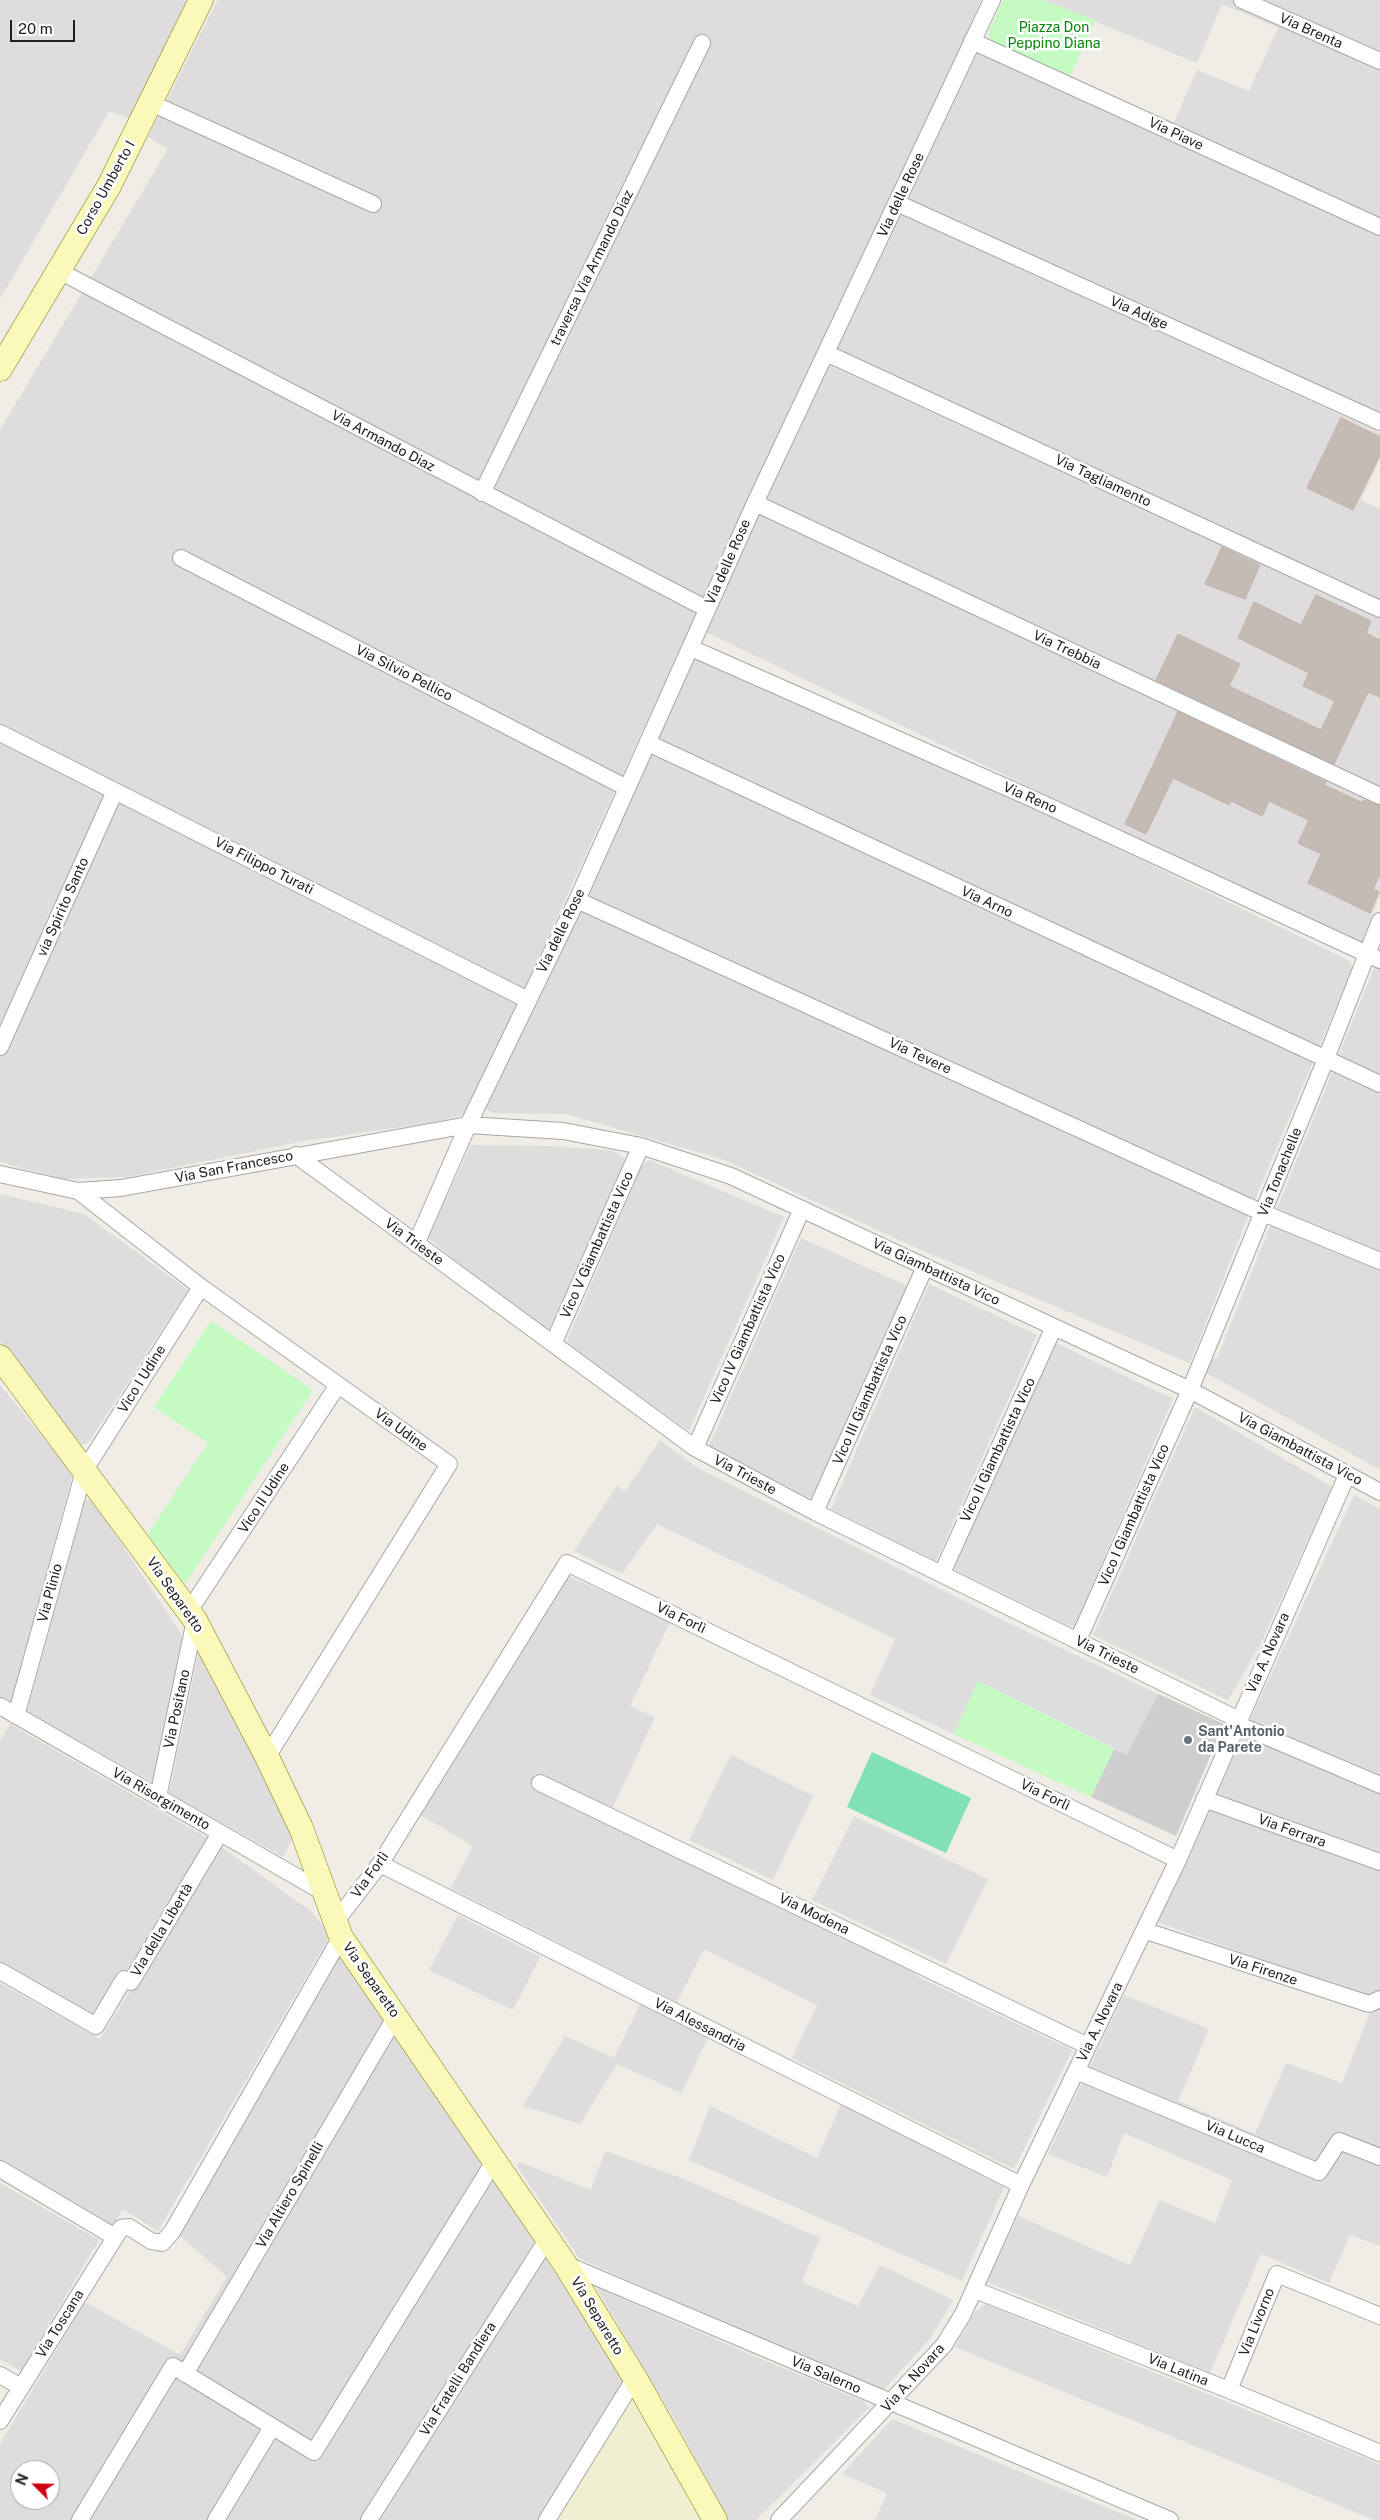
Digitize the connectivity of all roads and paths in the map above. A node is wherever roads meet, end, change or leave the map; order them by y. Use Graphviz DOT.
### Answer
graph roads {
  1 [pos="201,0"];
  2 [pos="992,0"];
  3 [pos="1242,0"];
  4 [pos="972,41"];
  5 [pos="702,43"];
  6 [pos="1380,61"];
  7 [pos="151,103"];
  8 [pos="897,203"];
  9 [pos="373,204"];
  10 [pos="1380,227"];
  11 [pos="59,271"];
  12 [pos="826,353"];
  13 [pos="3,356"];
  14 [pos="1380,422"];
  15 [pos="482,493"];
  16 [pos="754,503"];
  17 [pos="181,558"];
  18 [pos="707,609"];
  19 [pos="1380,609"];
  20 [pos="691,648"];
  21 [pos="0,733"];
  22 [pos="648,743"];
  23 [pos="628,788"];
  24 [pos="115,791"];
  25 [pos="1380,796"];
  26 [pos="577,900"];
  27 [pos="1380,921"];
  28 [pos="1373,956"];
  29 [pos="528,1000"];
  30 [pos="5,1021"];
  31 [pos="0,1047"];
  32 [pos="1325,1061"];
  33 [pos="1380,1084"];
  34 [pos="468,1125"];
  35 [pos="641,1146"];
  36 [pos="296,1155"];
  37 [pos="0,1174"];
  38 [pos="78,1192"];
  39 [pos="802,1209"];
  40 [pos="1263,1213"];
  41 [pos="416,1244"];
  42 [pos="1380,1261"];
  43 [pos="925,1267"];
  44 [pos="201,1287"];
  45 [pos="1054,1326"];
  46 [pos="553,1344"];
  47 [pos="0,1357"];
  48 [pos="338,1385"];
  49 [pos="1190,1390"];
  50 [pos="695,1448"];
  51 [pos="84,1471"];
  52 [pos="1347,1475"];
  53 [pos="1380,1492"];
  54 [pos="815,1512"];
  55 [pos="942,1573"];
  56 [pos="192,1616"];
  57 [pos="1078,1640"];
  58 [pos="0,1706"];
  59 [pos="16,1716"];
  60 [pos="1238,1721"];
  61 [pos="267,1757"];
  62 [pos="540,1783"];
  63 [pos="1380,1785"];
  64 [pos="158,1797"];
  65 [pos="1204,1799"];
  66 [pos="220,1833"];
  67 [pos="1178,1860"];
  68 [pos="1380,1862"];
  69 [pos="380,1864"];
  70 [pos="323,1892"];
  71 [pos="338,1929"];
  72 [pos="1146,1931"];
  73 [pos="0,1971"];
  74 [pos="1380,1999"];
  75 [pos="396,2016"];
  76 [pos="1088,2046"];
  77 [pos="1076,2071"];
  78 [pos="1380,2157"];
  79 [pos="495,2160"];
  80 [pos="0,2169"];
  81 [pos="1021,2185"];
  82 [pos="118,2232"];
  83 [pos="548,2238"];
  84 [pos="565,2264"];
  85 [pos="975,2290"];
  86 [pos="1380,2316"];
  87 [pos="185,2374"];
  88 [pos="0,2375"];
  89 [pos="635,2378"];
  90 [pos="21,2387"];
  91 [pos="1229,2390"];
  92 [pos="891,2403"];
  93 [pos="0,2421"];
  94 [pos="272,2427"];
  95 [pos="1380,2453"];
  96 [pos="80,2520"];
  97 [pos="216,2520"];
  98 [pos="369,2520"];
  99 [pos="547,2520"];
  100 [pos="714,2520"];
  101 [pos="778,2520"];
  102 [pos="1170,2520"];
  1 -- 7 [label="street, Corso Umberto I"];
  2 -- 4 [label="street, Via delle Rose"];
  3 -- 6 [label="street, Via Brenta"];
  4 -- 8 [label="street, Via delle Rose"];
  4 -- 10 [label="street, Via Piave"];
  5 -- 15 [label="street, traversa Via Armando Diaz"];
  7 -- 9 [label="street"];
  7 -- 11 [label="street, Corso Umberto I"];
  8 -- 12 [label="street, Via delle Rose"];
  8 -- 14 [label="street, Via Adige"];
  11 -- 13 [label="street, Corso Umberto I"];
  11 -- 15 [label="street, Via Armando Diaz"];
  12 -- 16 [label="street, Via delle Rose"];
  12 -- 19 [label="street, Via Tagliamento"];
  15 -- 18 [label="street, Via Armando Diaz"];
  16 -- 18 [label="street, Via delle Rose"];
  16 -- 25 [label="street, Via Trebbia"];
  17 -- 23 [label="street, Via Silvio Pellico"];
  18 -- 20 [label="street, Via delle Rose"];
  20 -- 22 [label="street, Via delle Rose"];
  20 -- 28 [label="street, Via Reno"];
  21 -- 24 [label="street, Via Filippo Turati"];
  22 -- 23 [label="street, Via delle Rose"];
  22 -- 32 [label="street, Via Arno"];
  23 -- 26 [label="street, Via delle Rose"];
  24 -- 29 [label="street, Via Filippo Turati"];
  24 -- 30 [label="street, via Spirito Santo"];
  26 -- 29 [label="street, Via delle Rose"];
  26 -- 40 [label="street, Via Tevere"];
  27 -- 28 [label="street, Via Tonachelle"];
  28 -- 32 [label="street, Via Tonachelle"];
  29 -- 34 [label="street, Via delle Rose"];
  30 -- 31 [label="street, via Spirito Santo"];
  32 -- 33 [label="street, Via Arno"];
  32 -- 40 [label="street, Via Tonachelle"];
  34 -- 35 [label="street, Via Giambattista Vico"];
  34 -- 36 [label="street, Via San Francesco"];
  34 -- 41 [label="street, Via delle Rose"];
  35 -- 39 [label="street, Via Giambattista Vico"];
  35 -- 46 [label="street, Vico V Giambattista Vico"];
  36 -- 38 [label="street, Via San Francesco"];
  36 -- 41 [label="street, Via Trieste"];
  37 -- 38 [label="street, Via San Francesco"];
  38 -- 44 [label="street, Via Udine"];
  39 -- 43 [label="street, Via Giambattista Vico"];
  39 -- 50 [label="street, Vico IV Giambattista Vico"];
  40 -- 42 [label="street, Via Tevere"];
  40 -- 49 [label="street, Via Tonachelle"];
  41 -- 46 [label="street, Via Trieste"];
  43 -- 45 [label="street, Via Giambattista Vico"];
  43 -- 54 [label="street, Vico III Giambattista Vico"];
  44 -- 48 [label="street, Via Udine"];
  44 -- 51 [label="street, Vico I Udine"];
  45 -- 49 [label="street, Via Giambattista Vico"];
  45 -- 55 [label="street, Vico II Giambattista Vico"];
  46 -- 50 [label="street, Via Trieste"];
  47 -- 51 [label="street, Via Separetto"];
  48 -- 56 [label="street, Vico II Udine"];
  48 -- 61 [label="street, Via Udine"];
  49 -- 52 [label="street, Via Giambattista Vico"];
  49 -- 57 [label="street, Vico I Giambattista Vico"];
  50 -- 54 [label="street, Via Trieste"];
  51 -- 56 [label="street, Via Separetto"];
  51 -- 59 [label="street, Via Plinio"];
  52 -- 53 [label="street, Via Giambattista Vico"];
  52 -- 60 [label="street, Via A. Novara"];
  54 -- 55 [label="street, Via Trieste"];
  55 -- 57 [label="street, Via Trieste"];
  56 -- 61 [label="street, Via Separetto"];
  56 -- 64 [label="street, Via Positano"];
  57 -- 60 [label="street, Via Trieste"];
  58 -- 59 [label="street, Via Risorgimento"];
  59 -- 64 [label="street, Via Risorgimento"];
  60 -- 63 [label="street, Via Trieste"];
  60 -- 65 [label="street, Via A. Novara"];
  61 -- 70 [label="street, Via Separetto"];
  62 -- 76 [label="street, Via Modena"];
  64 -- 66 [label="street, Via Risorgimento"];
  65 -- 67 [label="street, Via A. Novara"];
  65 -- 68 [label="street, Via Ferrara"];
  66 -- 70 [label="street, Via Risorgimento"];
  66 -- 73 [label="street, Via della Libertà"];
  67 -- 69 [label="street, Via Forlì"];
  67 -- 72 [label="street, Via A. Novara"];
  69 -- 71 [label="street, Via Forlì"];
  69 -- 81 [label="street, Via Alessandria"];
  70 -- 71 [label="street, Via Separetto"];
  71 -- 75 [label="street, Via Separetto"];
  71 -- 82 [label="street, Via Forlì"];
  72 -- 74 [label="street, Via Firenze"];
  72 -- 76 [label="street, Via A. Novara"];
  75 -- 79 [label="street, Via Separetto"];
  75 -- 87 [label="street, Via Altiero Spinelli"];
  76 -- 77 [label="street, Via A. Novara"];
  77 -- 78 [label="street, Via Lucca"];
  77 -- 81 [label="street, Via A. Novara"];
  79 -- 83 [label="street, Via Separetto"];
  79 -- 94 [label="street"];
  80 -- 82 [label="street"];
  81 -- 85 [label="street, Via A. Novara"];
  82 -- 90 [label="street, Via Toscana"];
  83 -- 84 [label="street, Via Separetto"];
  83 -- 98 [label="street, Via Fratelli Bandiera"];
  84 -- 89 [label="street, Via Separetto"];
  84 -- 92 [label="street, Via Salerno"];
  85 -- 91 [label="street, Via Latina"];
  85 -- 92 [label="street, Via A. Novara"];
  86 -- 91 [label="street, Via Livorno"];
  87 -- 94 [label="street"];
  87 -- 96 [label="street"];
  88 -- 90 [label="street"];
  89 -- 99 [label="street"];
  89 -- 100 [label="street, Via Separetto"];
  90 -- 93 [label="street, Via Toscana"];
  91 -- 95 [label="street, Via Latina"];
  92 -- 101 [label="street, Via A. Novara"];
  92 -- 102 [label="street, Via Salerno"];
  94 -- 97 [label="street"];
}
